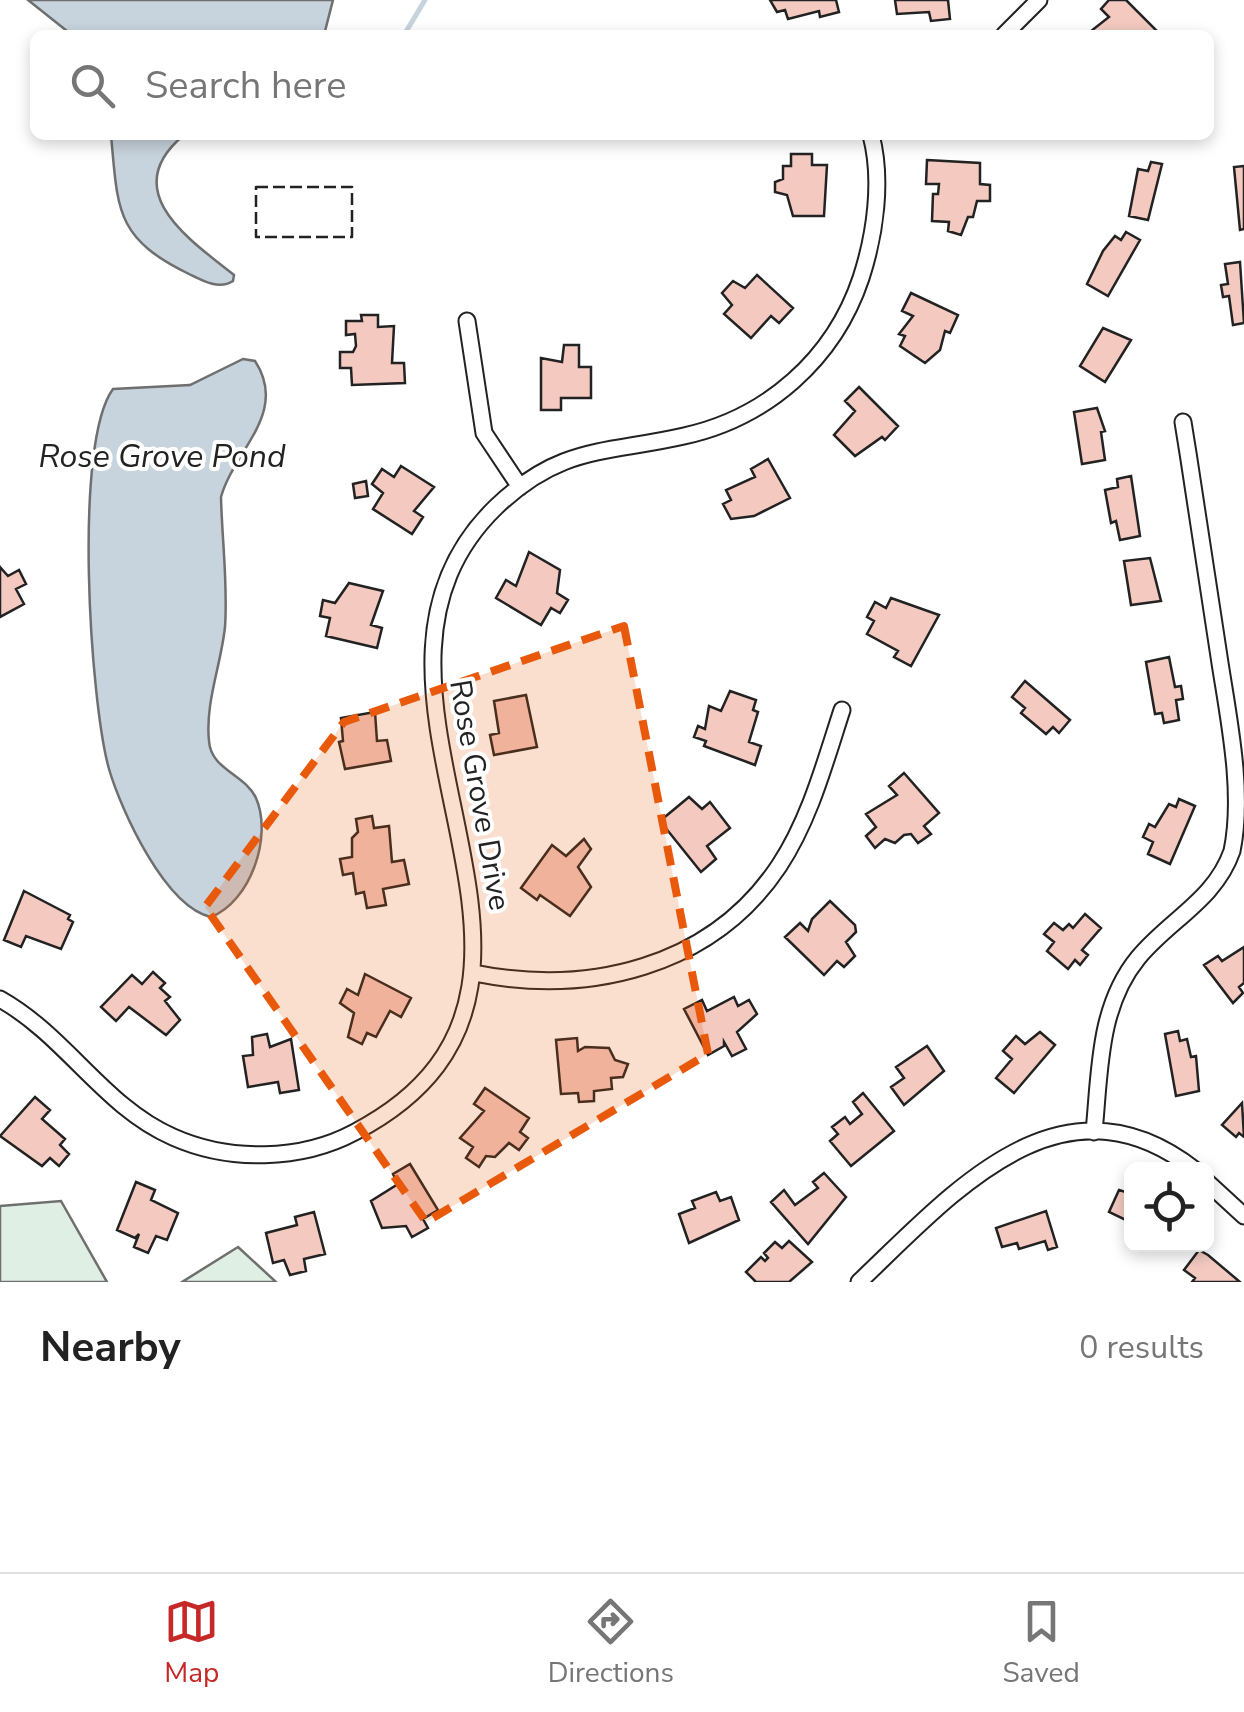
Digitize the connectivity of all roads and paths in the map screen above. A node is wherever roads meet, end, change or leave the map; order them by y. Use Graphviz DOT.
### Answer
graph roads {
  1 [pos="1039,0"];
  2 [pos="1009,30"];
  3 [pos="873,140"];
  4 [pos="466,321"];
  5 [pos="1183,422"];
  6 [pos="520,487"];
  7 [pos="842,710"];
  8 [pos="474,973"];
  9 [pos="0,999"];
  10 [pos="1094,1132"];
  11 [pos="1182,1162"];
  12 [pos="1214,1188"];
  13 [pos="1244,1216"];
  14 [pos="859,1282"];
  1 -- 2 [label="street"];
  3 -- 6 [label="street, Rose Grove Drive"];
  4 -- 6 [label="street"];
  5 -- 10 [label="street"];
  6 -- 8 [label="street, Rose Grove Drive"];
  7 -- 8 [label="street"];
  8 -- 9 [label="street, Rose Grove Drive"];
  10 -- 11 [label="street"];
  10 -- 14 [label="street"];
  12 -- 13 [label="street"];
}
